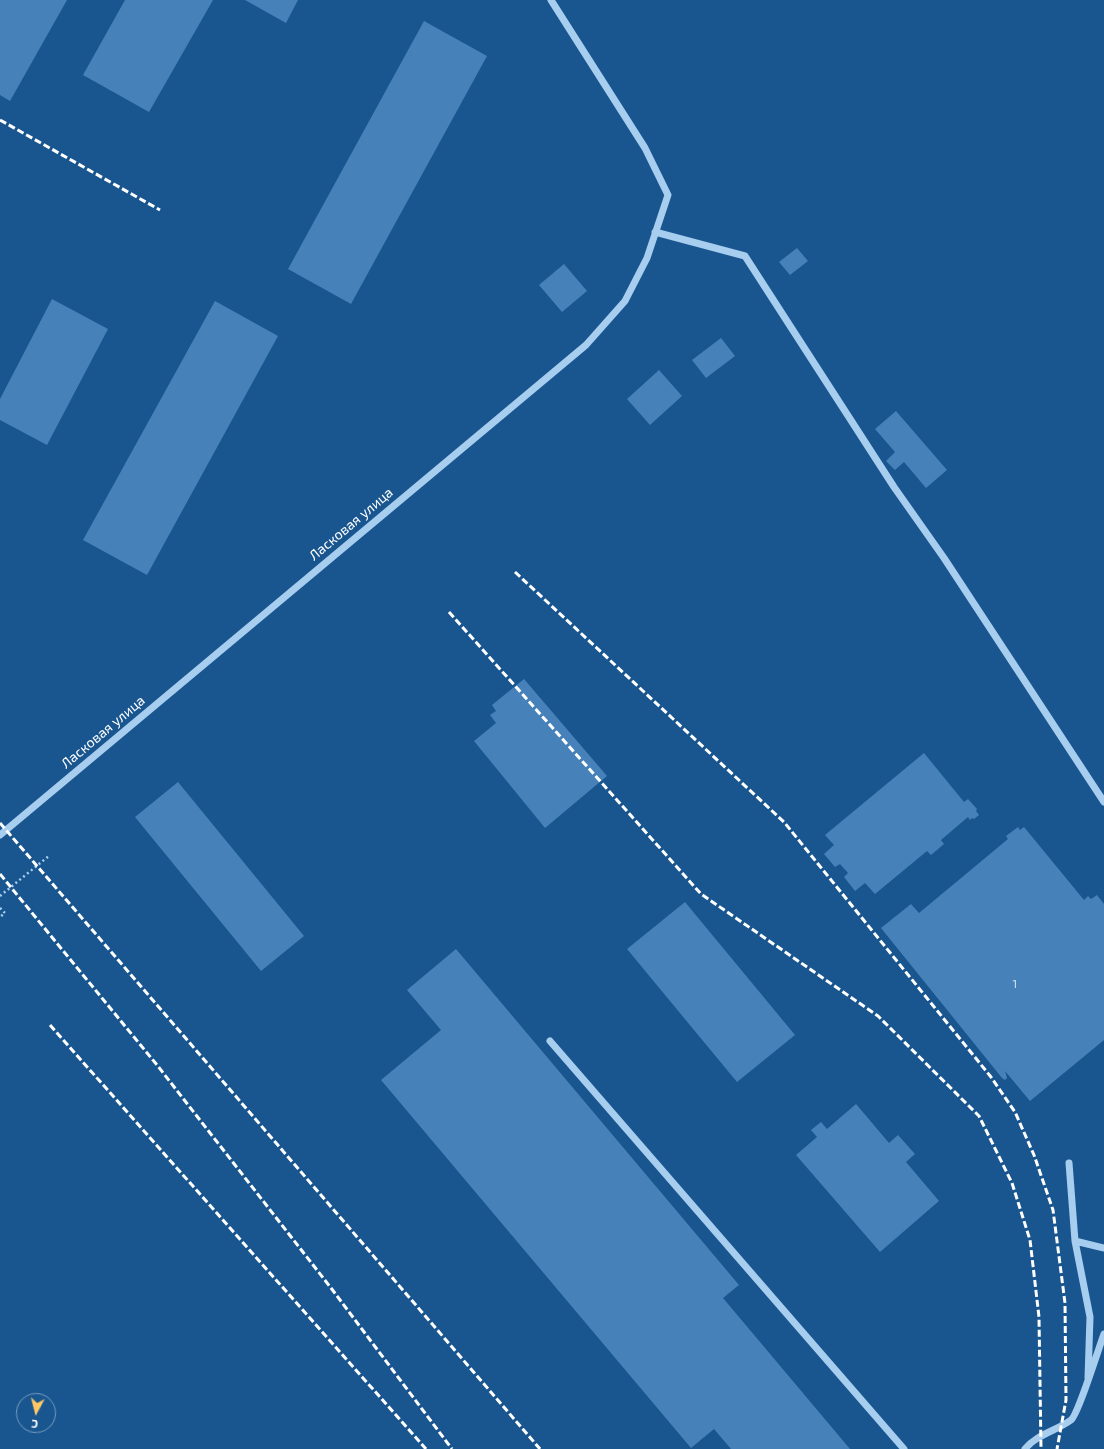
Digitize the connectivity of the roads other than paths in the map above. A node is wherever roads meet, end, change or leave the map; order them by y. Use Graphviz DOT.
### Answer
graph roads {
  1 [pos="551,0"];
  2 [pos="656,232"];
  3 [pos="1104,802"];
  4 [pos="0,835"];
  5 [pos="550,1041"];
  6 [pos="1069,1163"];
  7 [pos="1075,1241"];
  8 [pos="1104,1248"];
  9 [pos="1104,1334"];
  10 [pos="1088,1378"];
  11 [pos="904,1449"];
  12 [pos="1025,1449"];
  1 -- 2 [label="street, Ласковая улица"];
  2 -- 3 [label="street"];
  2 -- 4 [label="street, Ласковая улица"];
  5 -- 11 [label="street"];
  6 -- 7 [label="street"];
  7 -- 8 [label="street"];
  7 -- 10 [label="street"];
  9 -- 10 [label="street"];
  10 -- 12 [label="street"];
}
